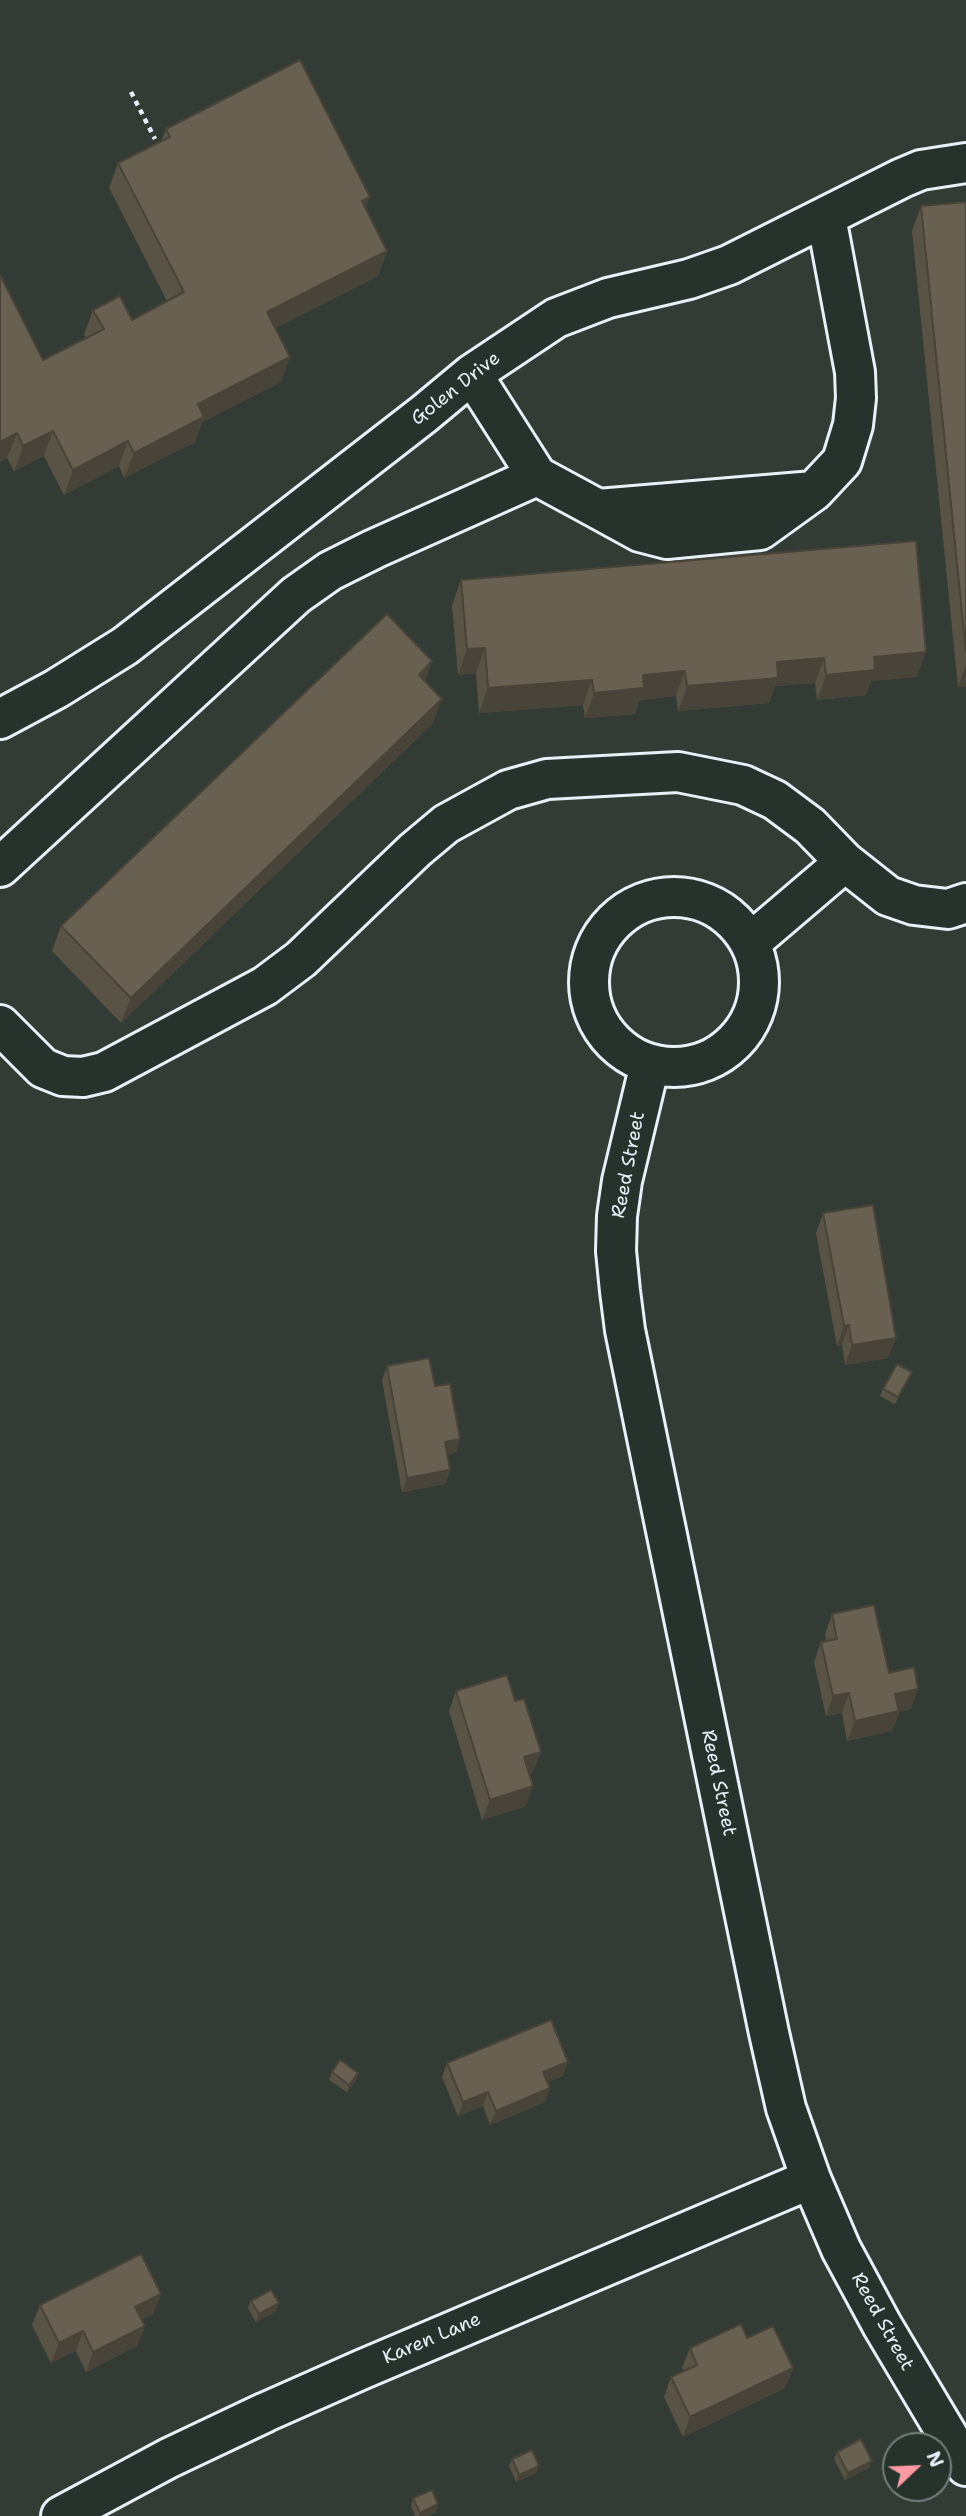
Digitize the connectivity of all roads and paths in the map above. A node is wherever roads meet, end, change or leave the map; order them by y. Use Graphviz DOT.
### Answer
graph roads {
  1 [pos="131,92"];
  2 [pos="155,139"];
  3 [pos="966,163"];
  4 [pos="825,217"];
  5 [pos="472,374"];
  6 [pos="537,476"];
  7 [pos="0,719"];
  8 [pos="845,862"];
  9 [pos="0,867"];
  10 [pos="966,903"];
  11 [pos="750,943"];
  12 [pos="0,1025"];
  13 [pos="650,1064"];
  14 [pos="811,2179"];
  15 [pos="966,2466"];
  16 [pos="61,2516"];
  1 -- 2 [label="path"];
  3 -- 4 [label="street, Golen Drive"];
  4 -- 5 [label="street, Golen Drive"];
  4 -- 6 [label="street"];
  5 -- 6 [label="street"];
  5 -- 7 [label="street, Golen Drive"];
  6 -- 9 [label="street"];
  8 -- 10 [label="street"];
  8 -- 11 [label="street"];
  8 -- 12 [label="street"];
  11 -- 13 [label="street"];
  11 -- 13 [label="street"];
  13 -- 14 [label="street, Reed Street"];
  14 -- 15 [label="street, Reed Street"];
  14 -- 16 [label="street, Karen Lane"];
}
